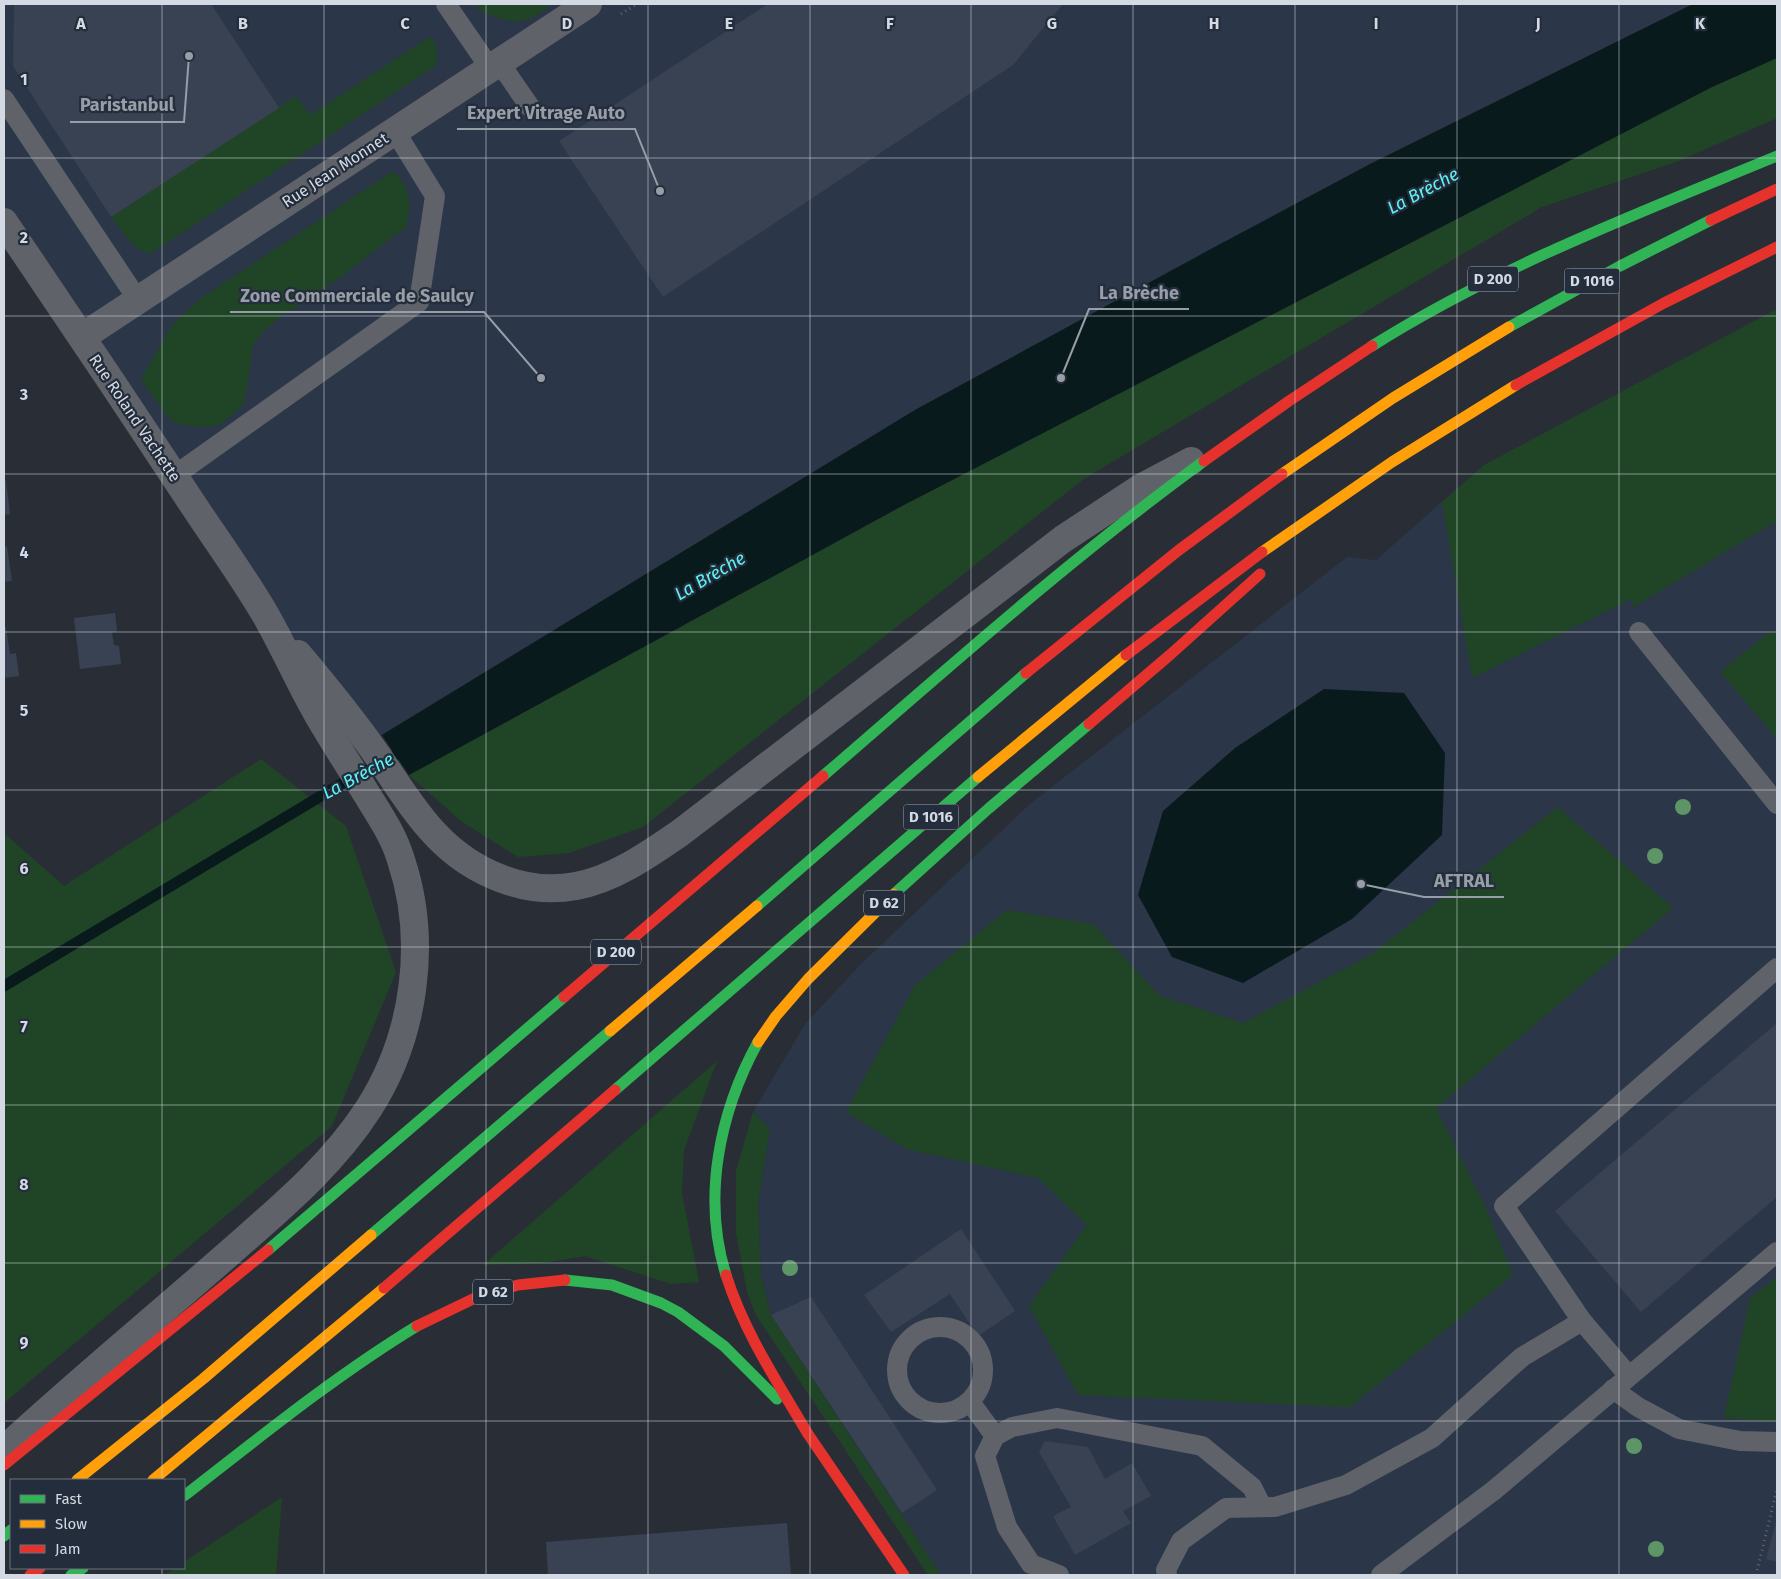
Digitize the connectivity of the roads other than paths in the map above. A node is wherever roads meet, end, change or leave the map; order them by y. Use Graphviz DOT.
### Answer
graph roads {
  1 [pos="446,4"];
  2 [pos="588,4"];
  3 [pos="495,65"];
  4 [pos="4,99"];
  5 [pos="530,107"];
  6 [pos="395,131"];
  7 [pos="1777,156"];
  8 [pos="1777,189"];
  9 [pos="4,222"];
  10 [pos="1777,247"];
  11 [pos="138,300"];
  12 [pos="82,337"];
  13 [pos="1230,442"];
  14 [pos="174,476"];
  15 [pos="1339,498"];
  16 [pos="1284,551"];
  17 [pos="1270,564"];
  18 [pos="1639,632"];
  19 [pos="341,729"];
  20 [pos="1777,804"];
  21 [pos="1777,968"];
  22 [pos="1777,1252"];
  23 [pos="1582,1321"];
  24 [pos="1630,1376"];
  25 [pos="1613,1389"];
  26 [pos="970,1402"];
  27 [pos="808,1434"];
  28 [pos="995,1436"];
  29 [pos="1777,1442"];
  30 [pos="4,1450"];
  31 [pos="4,1465"];
  32 [pos="78,1479"];
  33 [pos="154,1479"];
  34 [pos="185,1495"];
  35 [pos="1262,1507"];
  36 [pos="904,1575"];
  37 [pos="1059,1575"];
  38 [pos="1166,1575"];
  39 [pos="1381,1575"];
  1 -- 3 [label="lane"];
  2 -- 3 [label="street, Rue Jean Monnet"];
  3 -- 5 [label="lane"];
  3 -- 6 [label="street, Rue Jean Monnet"];
  4 -- 11 [label="lane"];
  6 -- 11 [label="street, Rue Jean Monnet"];
  6 -- 14 [label="lane"];
  7 -- 13 [label="main road, D 200"];
  8 -- 32 [label="main road, D 1016"];
  9 -- 12 [label="street, Rue Roland Vachette"];
  10 -- 15 [label="main road, D 1016"];
  11 -- 12 [label="street, Rue Jean Monnet"];
  12 -- 14 [label="street, Rue Roland Vachette"];
  13 -- 19 [label="street"];
  13 -- 31 [label="main road, D 200"];
  14 -- 19 [label="street, Rue Roland Vachette"];
  15 -- 16 [label="main road"];
  15 -- 33 [label="main road, D 1016"];
  17 -- 27 [label="main road, D 62"];
  18 -- 20 [label="lane"];
  19 -- 30 [label="street"];
  21 -- 23 [label="lane"];
  22 -- 24 [label="lane"];
  23 -- 24 [label="lane"];
  23 -- 35 [label="lane"];
  24 -- 25 [label="lane"];
  25 -- 29 [label="lane"];
  25 -- 39 [label="lane"];
  26 -- 26 [label="lane"];
  26 -- 28 [label="lane"];
  27 -- 34 [label="main road, D 62"];
  27 -- 36 [label="main road, D 62"];
  28 -- 35 [label="lane"];
  28 -- 37 [label="lane"];
  35 -- 38 [label="lane"];
}
